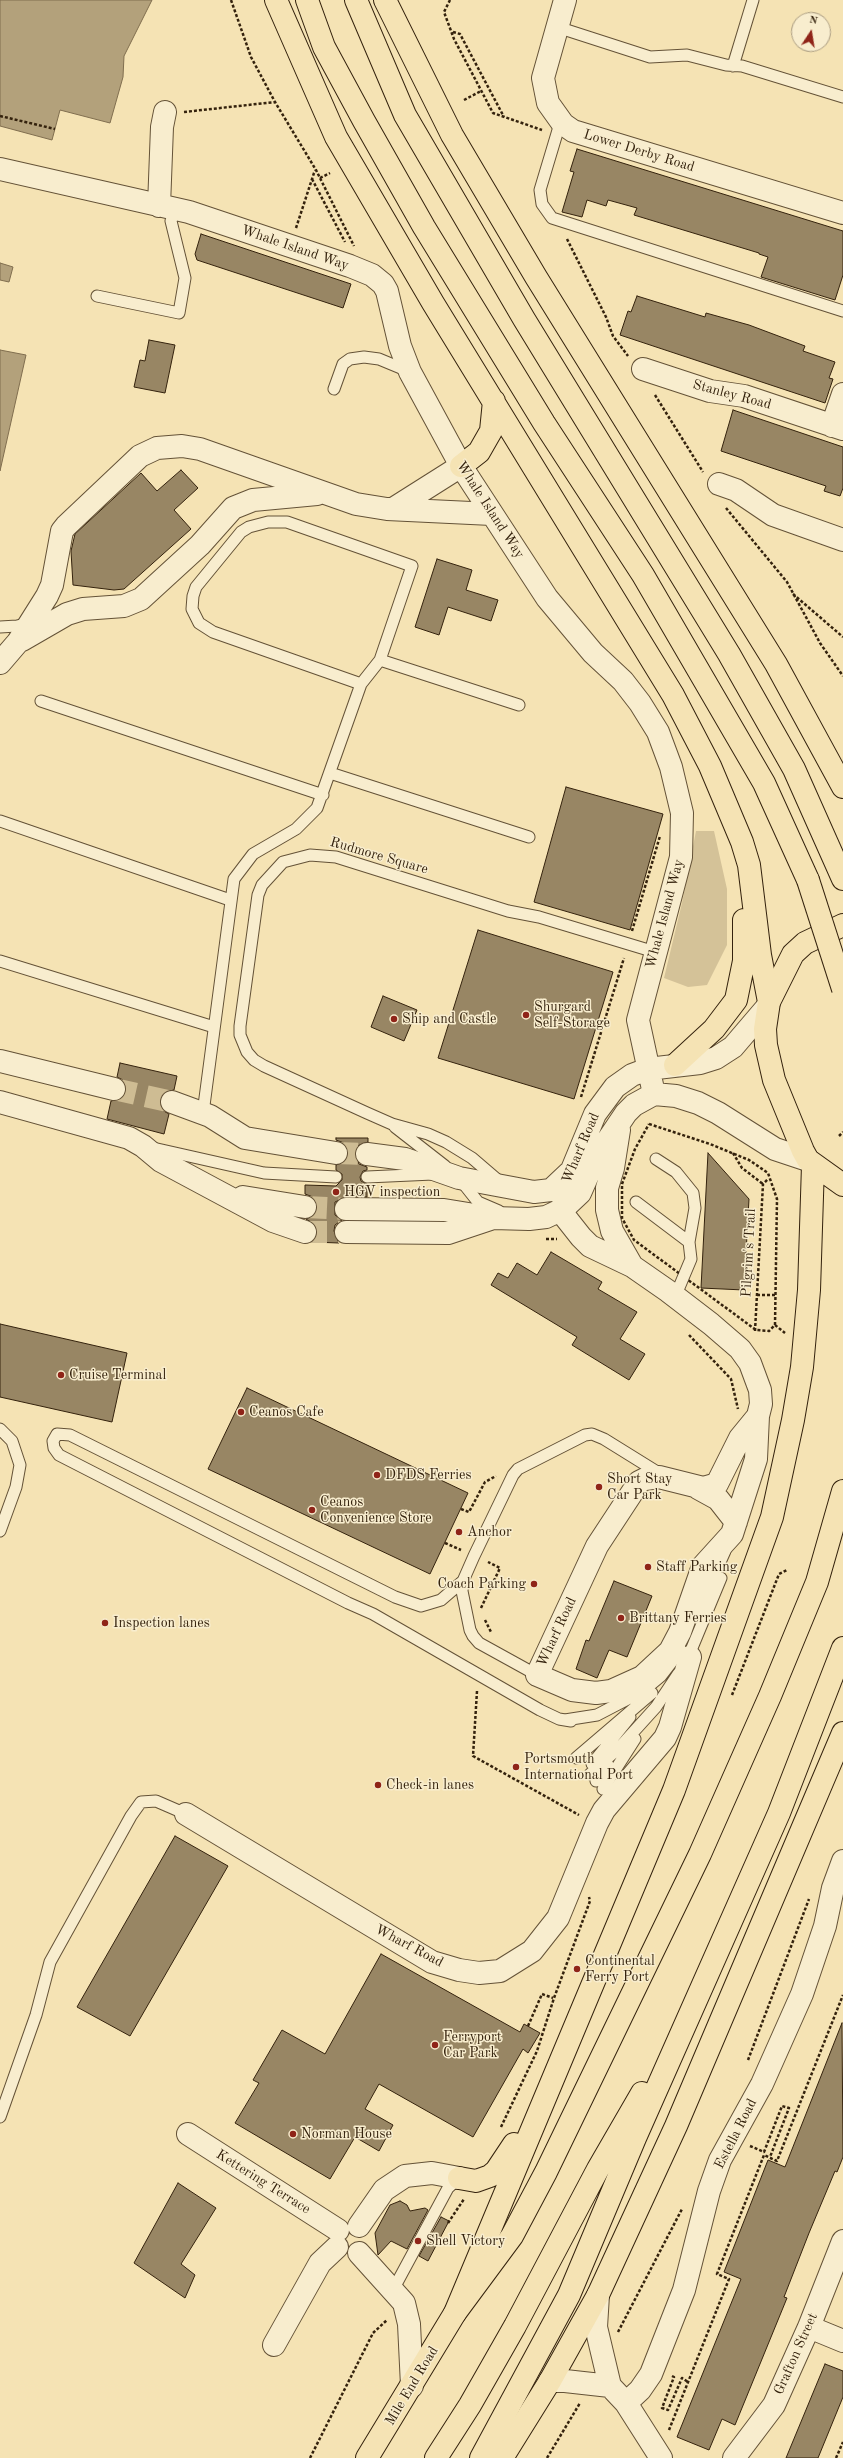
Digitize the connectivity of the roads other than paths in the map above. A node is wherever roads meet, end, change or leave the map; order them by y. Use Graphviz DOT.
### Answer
graph roads {
  1 [pos="276,0"];
  2 [pos="307,0"];
  3 [pos="356,0"];
  4 [pos="385,0"];
  5 [pos="565,0"];
  6 [pos="753,0"];
  7 [pos="557,27"];
  8 [pos="733,66"];
  9 [pos="843,97"];
  10 [pos="174,112"];
  11 [pos="560,130"];
  12 [pos="0,169"];
  13 [pos="167,207"];
  14 [pos="843,213"];
  15 [pos="96,296"];
  16 [pos="843,311"];
  17 [pos="636,363"];
  18 [pos="410,372"];
  19 [pos="334,389"];
  20 [pos="843,394"];
  21 [pos="494,401"];
  22 [pos="838,428"];
  23 [pos="461,466"];
  24 [pos="712,479"];
  25 [pos="324,494"];
  26 [pos="393,508"];
  27 [pos="492,514"];
  28 [pos="843,540"];
  29 [pos="32,620"];
  30 [pos="0,627"];
  31 [pos="18,642"];
  32 [pos="380,660"];
  33 [pos="0,663"];
  34 [pos="361,684"];
  35 [pos="41,701"];
  36 [pos="519,705"];
  37 [pos="330,773"];
  38 [pos="843,788"];
  39 [pos="323,795"];
  40 [pos="728,808"];
  41 [pos="0,821"];
  42 [pos="529,837"];
  43 [pos="841,874"];
  44 [pos="230,900"];
  45 [pos="843,925"];
  46 [pos="655,952"];
  47 [pos="0,961"];
  48 [pos="843,989"];
  49 [pos="768,1004"];
  50 [pos="214,1027"];
  51 [pos="0,1061"];
  52 [pos="675,1065"];
  53 [pos="648,1069"];
  54 [pos="114,1089"];
  55 [pos="654,1094"];
  56 [pos="0,1102"];
  57 [pos="172,1102"];
  58 [pos="202,1113"];
  59 [pos="392,1124"];
  60 [pos="619,1125"];
  61 [pos="143,1146"];
  62 [pos="336,1152"];
  63 [pos="367,1154"];
  64 [pos="656,1159"];
  65 [pos="810,1162"];
  66 [pos="569,1173"];
  67 [pos="450,1176"];
  68 [pos="336,1177"];
  69 [pos="367,1177"];
  70 [pos="843,1185"];
  71 [pos="507,1188"];
  72 [pos="217,1191"];
  73 [pos="636,1202"];
  74 [pos="305,1207"];
  75 [pos="346,1209"];
  76 [pos="563,1209"];
  77 [pos="493,1218"];
  78 [pos="529,1219"];
  79 [pos="305,1232"];
  80 [pos="346,1232"];
  81 [pos="689,1242"];
  82 [pos="632,1266"];
  83 [pos="679,1288"];
  84 [pos="758,1416"];
  85 [pos="0,1429"];
  86 [pos="666,1478"];
  87 [pos="698,1488"];
  88 [pos="843,1491"];
  89 [pos="734,1528"];
  90 [pos="0,1531"];
  91 [pos="463,1581"];
  92 [pos="348,1603"];
  93 [pos="843,1648"];
  94 [pos="690,1657"];
  95 [pos="538,1675"];
  96 [pos="641,1702"];
  97 [pos="656,1707"];
  98 [pos="571,1721"];
  99 [pos="843,1733"];
  100 [pos="616,1744"];
  101 [pos="589,1773"];
  102 [pos="186,1814"];
  103 [pos="843,1861"];
  104 [pos="696,2001"];
  105 [pos="544,2096"];
  106 [pos="0,2117"];
  107 [pos="188,2134"];
  108 [pos="467,2180"];
  109 [pos="359,2226"];
  110 [pos="338,2238"];
  111 [pos="843,2241"];
  112 [pos="359,2253"];
  113 [pos="598,2295"];
  114 [pos="399,2296"];
  115 [pos="456,2312"];
  116 [pos="809,2326"];
  117 [pos="843,2341"];
  118 [pos="274,2345"];
  119 [pos="550,2381"];
  120 [pos="601,2385"];
  121 [pos="412,2386"];
  122 [pos="626,2403"];
  123 [pos="367,2458"];
  124 [pos="436,2458"];
  125 [pos="481,2458"];
  126 [pos="502,2458"];
  127 [pos="660,2458"];
  128 [pos="734,2458"];
  1 -- 21 [label="main road"];
  2 -- 48 [label="main road, bridge"];
  3 -- 43 [label="main road"];
  4 -- 38 [label="main road"];
  5 -- 7 [label="street, Lower Derby Road"];
  6 -- 8 [label="lane"];
  7 -- 8 [label="lane"];
  7 -- 11 [label="street, Lower Derby Road"];
  8 -- 9 [label="lane"];
  10 -- 13 [label="street"];
  11 -- 14 [label="street, Lower Derby Road"];
  11 -- 16 [label="lane"];
  12 -- 13 [label="street, Whale Island Way"];
  13 -- 15 [label="lane"];
  13 -- 18 [label="street, Whale Island Way"];
  17 -- 22 [label="street, Stanley Road"];
  18 -- 19 [label="lane"];
  18 -- 23 [label="street, Whale Island Way"];
  20 -- 22 [label="street"];
  21 -- 23 [label="main road"];
  21 -- 40 [label="main road"];
  23 -- 26 [label="street"];
  23 -- 27 [label="street, Whale Island Way"];
  24 -- 28 [label="street"];
  25 -- 26 [label="street"];
  25 -- 29 [label="street"];
  25 -- 31 [label="street"];
  26 -- 27 [label="street"];
  27 -- 46 [label="street, Whale Island Way"];
  29 -- 30 [label="lane"];
  29 -- 31 [label="street"];
  31 -- 33 [label="street"];
  32 -- 34 [label="lane"];
  32 -- 34 [label="lane"];
  32 -- 36 [label="lane"];
  34 -- 37 [label="lane"];
  35 -- 39 [label="lane"];
  37 -- 39 [label="lane"];
  37 -- 42 [label="lane"];
  39 -- 44 [label="lane"];
  40 -- 49 [label="main road"];
  40 -- 52 [label="main road"];
  41 -- 44 [label="lane"];
  44 -- 50 [label="lane"];
  45 -- 49 [label="main road"];
  46 -- 53 [label="street, Whale Island Way"];
  46 -- 59 [label="lane, Rudmore Square"];
  47 -- 50 [label="lane"];
  49 -- 52 [label="street, Wharf Road"];
  49 -- 65 [label="main road"];
  50 -- 58 [label="lane"];
  51 -- 54 [label="street"];
  52 -- 53 [label="street, Wharf Road"];
  53 -- 55 [label="street, Whale Island Way"];
  53 -- 66 [label="street, Wharf Road"];
  55 -- 60 [label="street"];
  55 -- 65 [label="street"];
  56 -- 61 [label="street"];
  57 -- 58 [label="street"];
  58 -- 62 [label="street"];
  59 -- 67 [label="lane"];
  59 -- 71 [label="lane"];
  60 -- 76 [label="street"];
  60 -- 82 [label="street, Wharf Road"];
  61 -- 68 [label="lane"];
  61 -- 72 [label="street"];
  63 -- 67 [label="street"];
  64 -- 81 [label="lane"];
  65 -- 70 [label="main road"];
  65 -- 105 [label="main road"];
  66 -- 71 [label="street"];
  66 -- 76 [label="street, Wharf Road"];
  67 -- 69 [label="lane"];
  67 -- 71 [label="street"];
  67 -- 78 [label="lane"];
  72 -- 74 [label="street"];
  72 -- 79 [label="street"];
  73 -- 81 [label="lane"];
  75 -- 77 [label="street"];
  76 -- 78 [label="street"];
  76 -- 82 [label="street, Wharf Road"];
  77 -- 78 [label="street"];
  77 -- 80 [label="street"];
  81 -- 83 [label="lane"];
  82 -- 83 [label="street, Wharf Road"];
  83 -- 84 [label="street, Wharf Road"];
  84 -- 87 [label="street"];
  84 -- 89 [label="street, Wharf Road"];
  85 -- 90 [label="lane"];
  86 -- 87 [label="street, Wharf Road"];
  86 -- 91 [label="lane"];
  86 -- 95 [label="street, Wharf Road"];
  87 -- 89 [label="street, Wharf Road"];
  88 -- 115 [label="main road"];
  89 -- 94 [label="lane"];
  89 -- 95 [label="street, Wharf Road"];
  89 -- 98 [label="lane"];
  91 -- 92 [label="lane"];
  91 -- 95 [label="lane"];
  92 -- 98 [label="lane"];
  92 -- 98 [label="lane"];
  93 -- 104 [label="main road"];
  94 -- 96 [label="lane"];
  94 -- 97 [label="lane"];
  94 -- 102 [label="street, Wharf Road"];
  96 -- 100 [label="lane"];
  96 -- 101 [label="lane"];
  97 -- 100 [label="lane"];
  97 -- 101 [label="lane"];
  99 -- 113 [label="main road"];
  100 -- 101 [label="lane"];
  102 -- 106 [label="lane"];
  103 -- 122 [label="street, Estella Road"];
  104 -- 124 [label="main road"];
  104 -- 125 [label="main road"];
  105 -- 108 [label="main road"];
  105 -- 115 [label="main road"];
  107 -- 110 [label="street, Kettering Terrace"];
  108 -- 109 [label="street"];
  108 -- 114 [label="lane"];
  109 -- 110 [label="street"];
  109 -- 112 [label="street"];
  110 -- 112 [label="street"];
  110 -- 118 [label="street"];
  111 -- 116 [label="street, Grafton Street"];
  112 -- 114 [label="street"];
  113 -- 119 [label="main road"];
  113 -- 120 [label="street"];
  114 -- 121 [label="street"];
  115 -- 121 [label="main road, Mile End Road"];
  116 -- 117 [label="street"];
  116 -- 128 [label="street, Grafton Street"];
  119 -- 120 [label="street"];
  119 -- 126 [label="main road"];
  120 -- 122 [label="street"];
  121 -- 123 [label="main road, Mile End Road"];
  122 -- 127 [label="street"];
}
